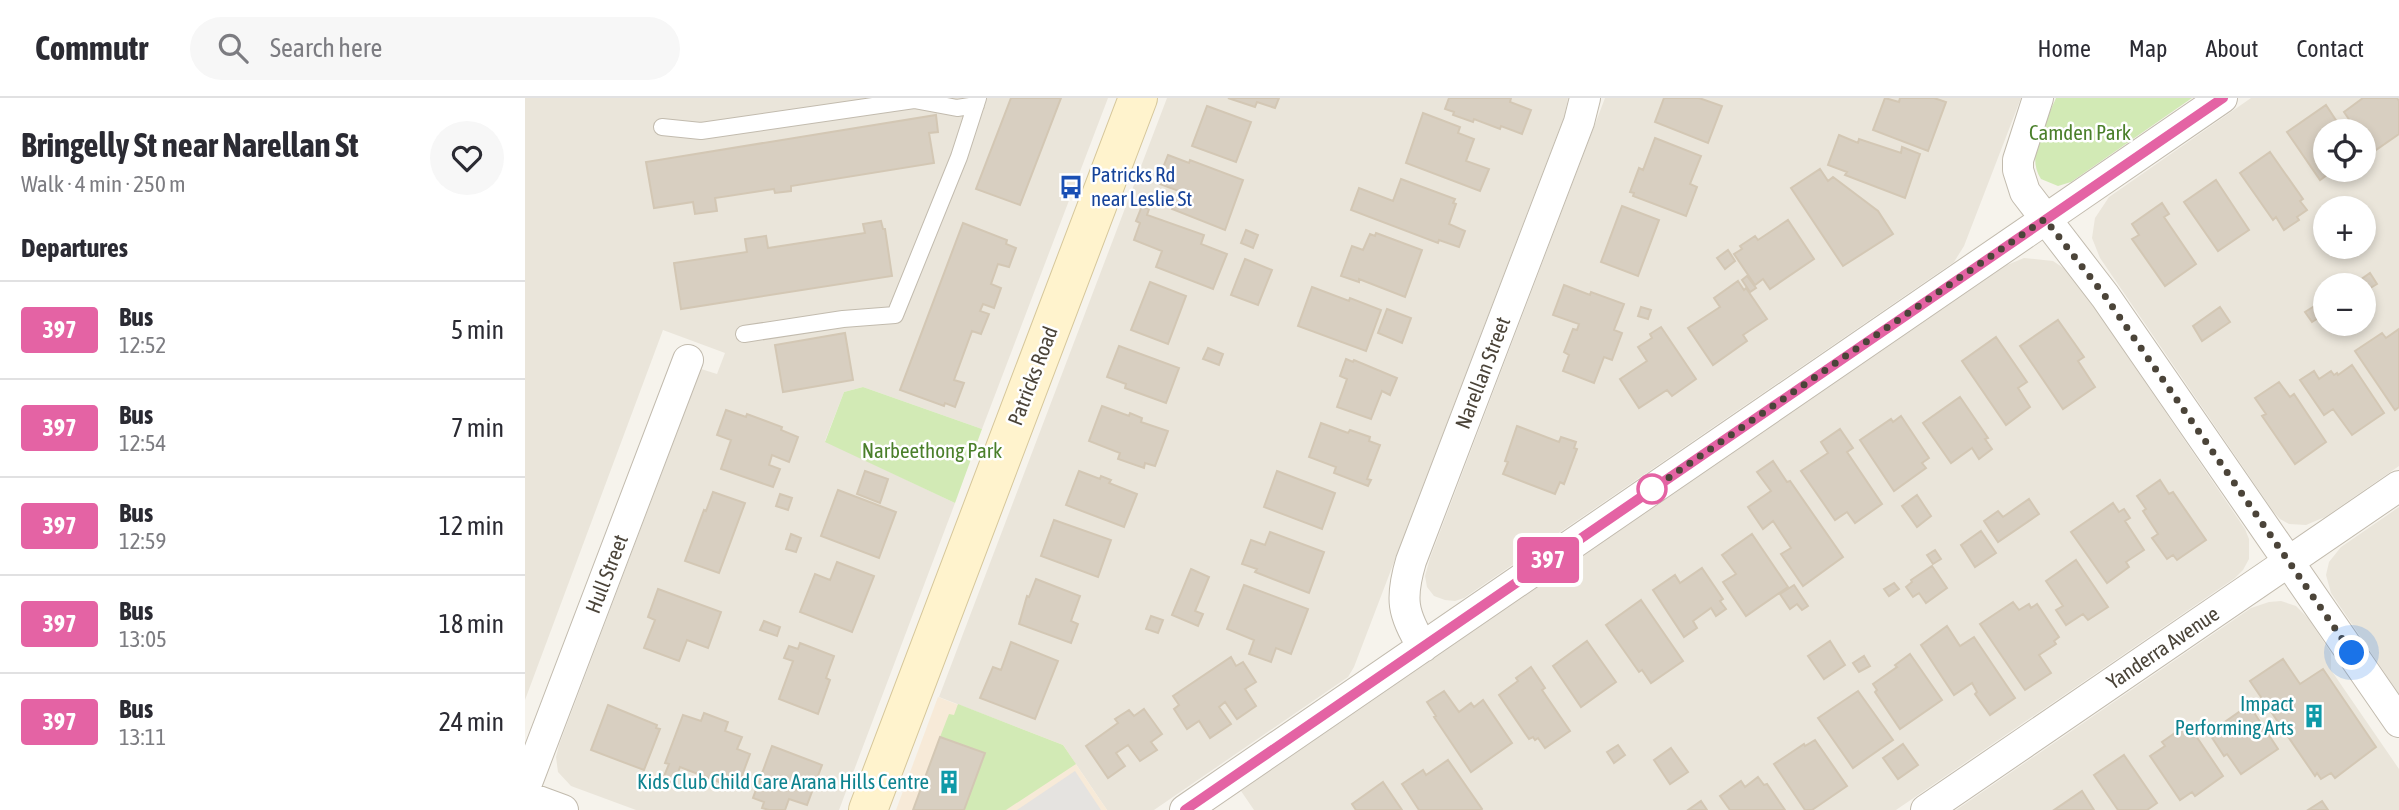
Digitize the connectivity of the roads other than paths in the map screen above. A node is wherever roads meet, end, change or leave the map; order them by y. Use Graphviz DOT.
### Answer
graph roads {
  1 [pos="1137,98"];
  2 [pos="1585,98"];
  3 [pos="2038,98"];
  4 [pos="2223,98"];
  5 [pos="977,102"];
  6 [pos="662,127"];
  7 [pos="2045,219"];
  8 [pos="744,334"];
  9 [pos="688,360"];
  10 [pos="2399,486"];
  11 [pos="2289,561"];
  12 [pos="1423,647"];
  13 [pos="2399,722"];
  14 [pos="525,788"];
  15 [pos="525,796"];
  16 [pos="563,810"];
  17 [pos="868,810"];
  18 [pos="1185,810"];
  19 [pos="1926,810"];
  1 -- 17 [label="main road, Patricks Road"];
  2 -- 12 [label="street, Narellan Street"];
  3 -- 7 [label="street"];
  4 -- 7 [label="street"];
  5 -- 6 [label="lane"];
  5 -- 8 [label="lane"];
  7 -- 11 [label="street"];
  7 -- 12 [label="street"];
  9 -- 14 [label="street, Hull Street"];
  10 -- 11 [label="street, Yanderra Avenue"];
  11 -- 13 [label="street"];
  11 -- 19 [label="street, Yanderra Avenue"];
  12 -- 18 [label="street"];
  15 -- 16 [label="street"];
}
